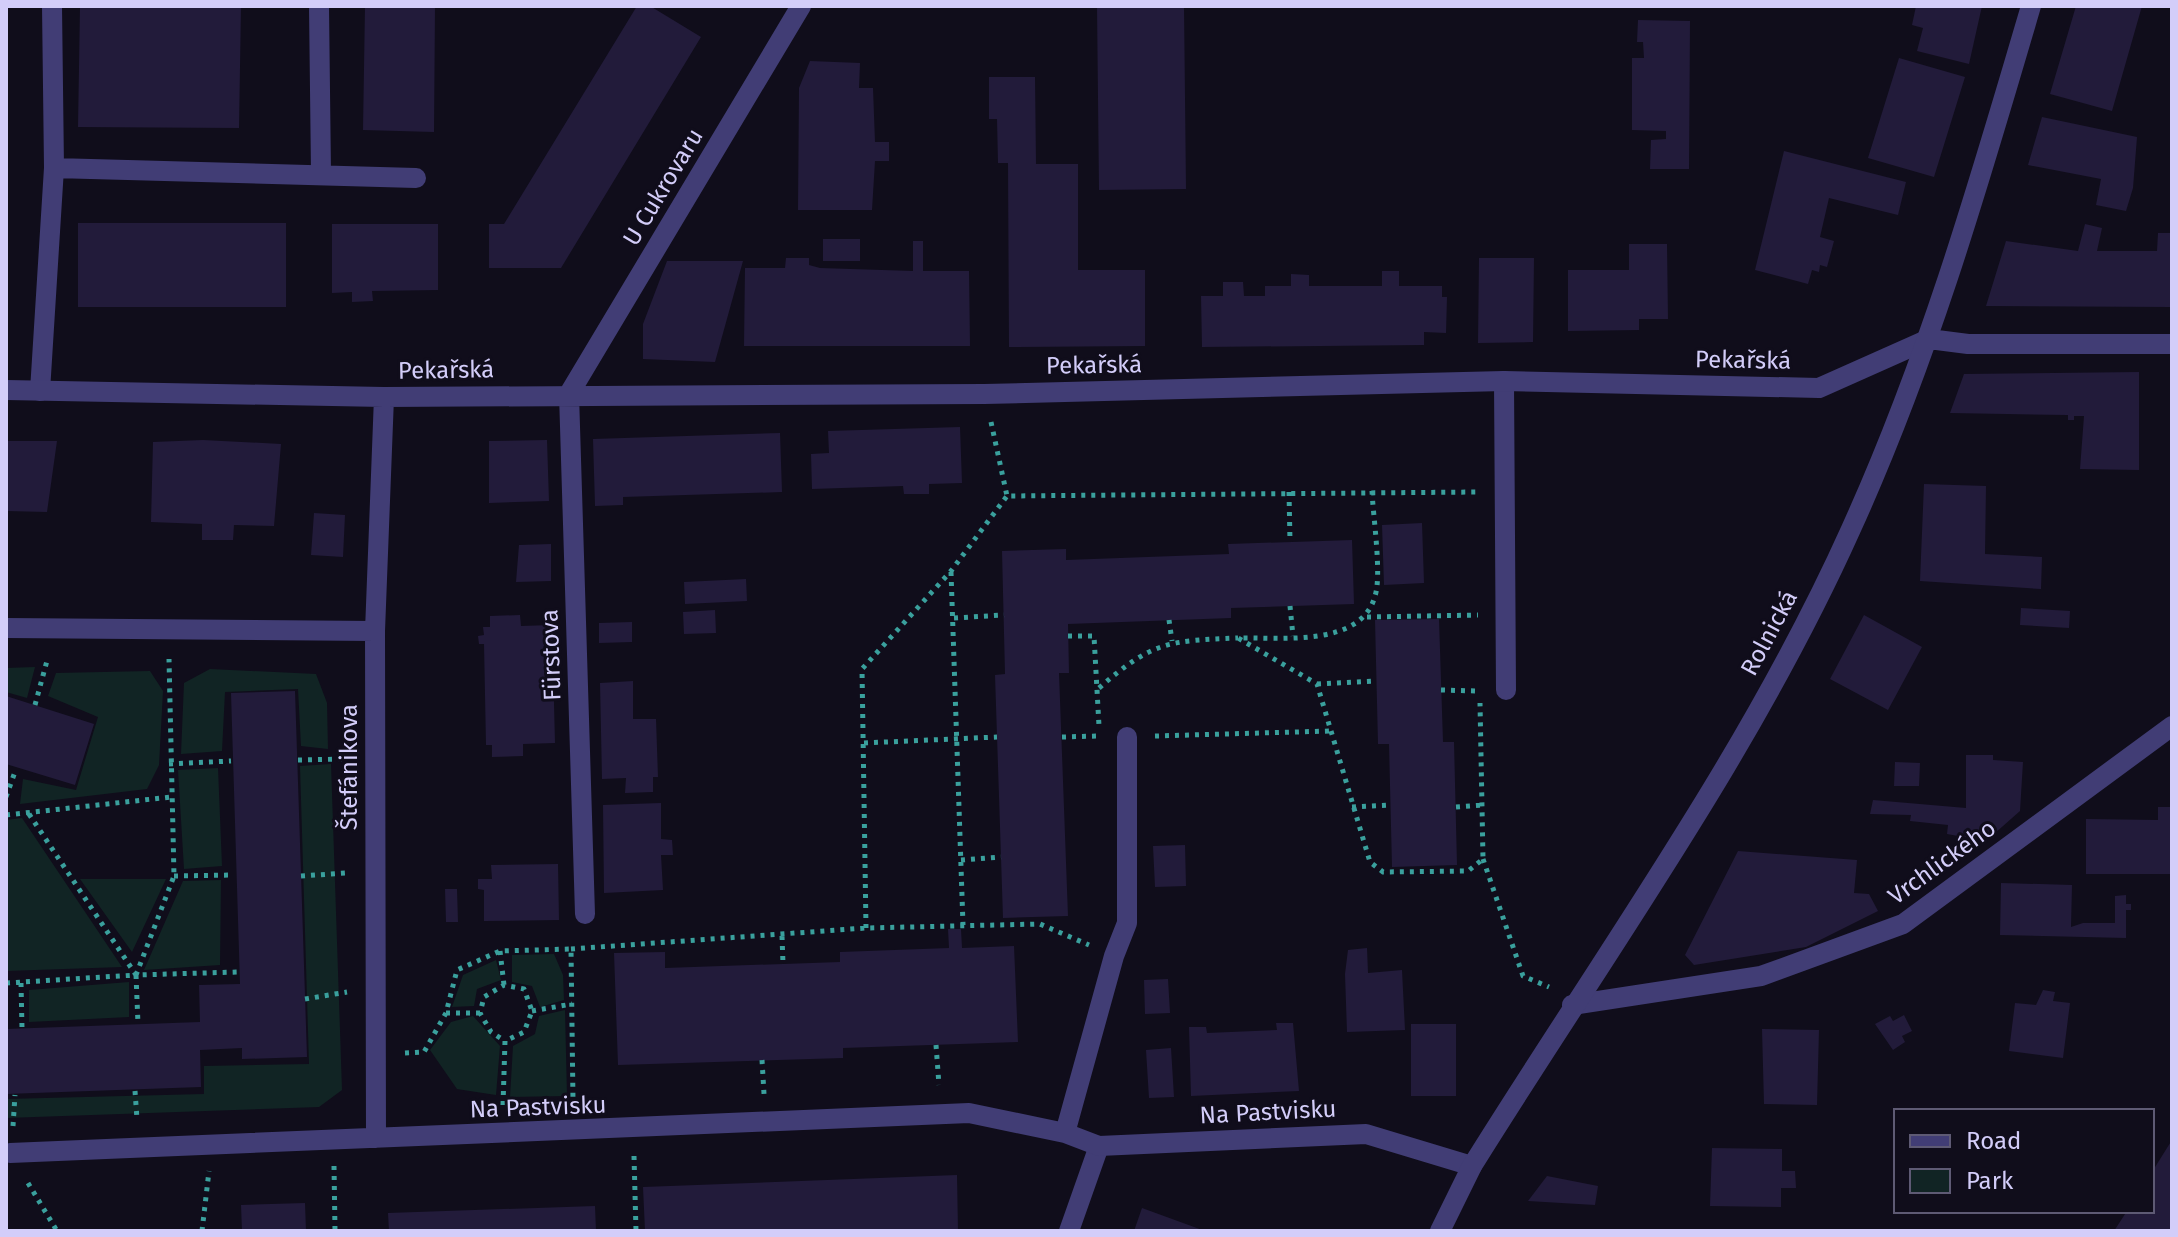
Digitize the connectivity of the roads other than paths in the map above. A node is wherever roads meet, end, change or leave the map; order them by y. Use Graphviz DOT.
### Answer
graph roads {
  1 [pos="52,6"];
  2 [pos="319,6"];
  3 [pos="801,6"];
  4 [pos="2031,6"];
  5 [pos="54,168"];
  6 [pos="321,174"];
  7 [pos="416,178"];
  8 [pos="1929,339"];
  9 [pos="2172,344"];
  10 [pos="1504,381"];
  11 [pos="6,390"];
  12 [pos="40,391"];
  13 [pos="569,394"];
  14 [pos="384,397"];
  15 [pos="6,628"];
  16 [pos="375,631"];
  17 [pos="1506,690"];
  18 [pos="2172,726"];
  19 [pos="1127,737"];
  20 [pos="585,914"];
  21 [pos="1574,1002"];
  22 [pos="1065,1133"];
  23 [pos="376,1138"];
  24 [pos="1099,1146"];
  25 [pos="10,1153"];
  26 [pos="1472,1166"];
  27 [pos="1069,1231"];
  28 [pos="1440,1231"];
  1 -- 5 [label="street"];
  2 -- 6 [label="street"];
  3 -- 13 [label="street, U Cukrovaru"];
  4 -- 8 [label="street, Rolnická"];
  5 -- 6 [label="street"];
  5 -- 12 [label="street"];
  6 -- 7 [label="street"];
  8 -- 9 [label="street"];
  8 -- 10 [label="street, Pekařská"];
  8 -- 21 [label="street, Rolnická"];
  10 -- 13 [label="street, Pekařská"];
  10 -- 17 [label="street"];
  11 -- 12 [label="street, Pekařská"];
  12 -- 14 [label="street, Pekařská"];
  13 -- 14 [label="street, Pekařská"];
  13 -- 20 [label="street, Fürstova"];
  14 -- 16 [label="street, Štefánikova"];
  15 -- 16 [label="street"];
  16 -- 23 [label="street, Štefánikova"];
  18 -- 21 [label="street, Vrchlického"];
  19 -- 22 [label="street"];
  21 -- 26 [label="street, Rolnická"];
  22 -- 23 [label="street, Na Pastvisku"];
  22 -- 24 [label="street, Na Pastvisku"];
  23 -- 25 [label="street, Na Pastvisku"];
  24 -- 26 [label="street, Na Pastvisku"];
  24 -- 27 [label="street"];
  26 -- 28 [label="street, Rolnická"];
}
